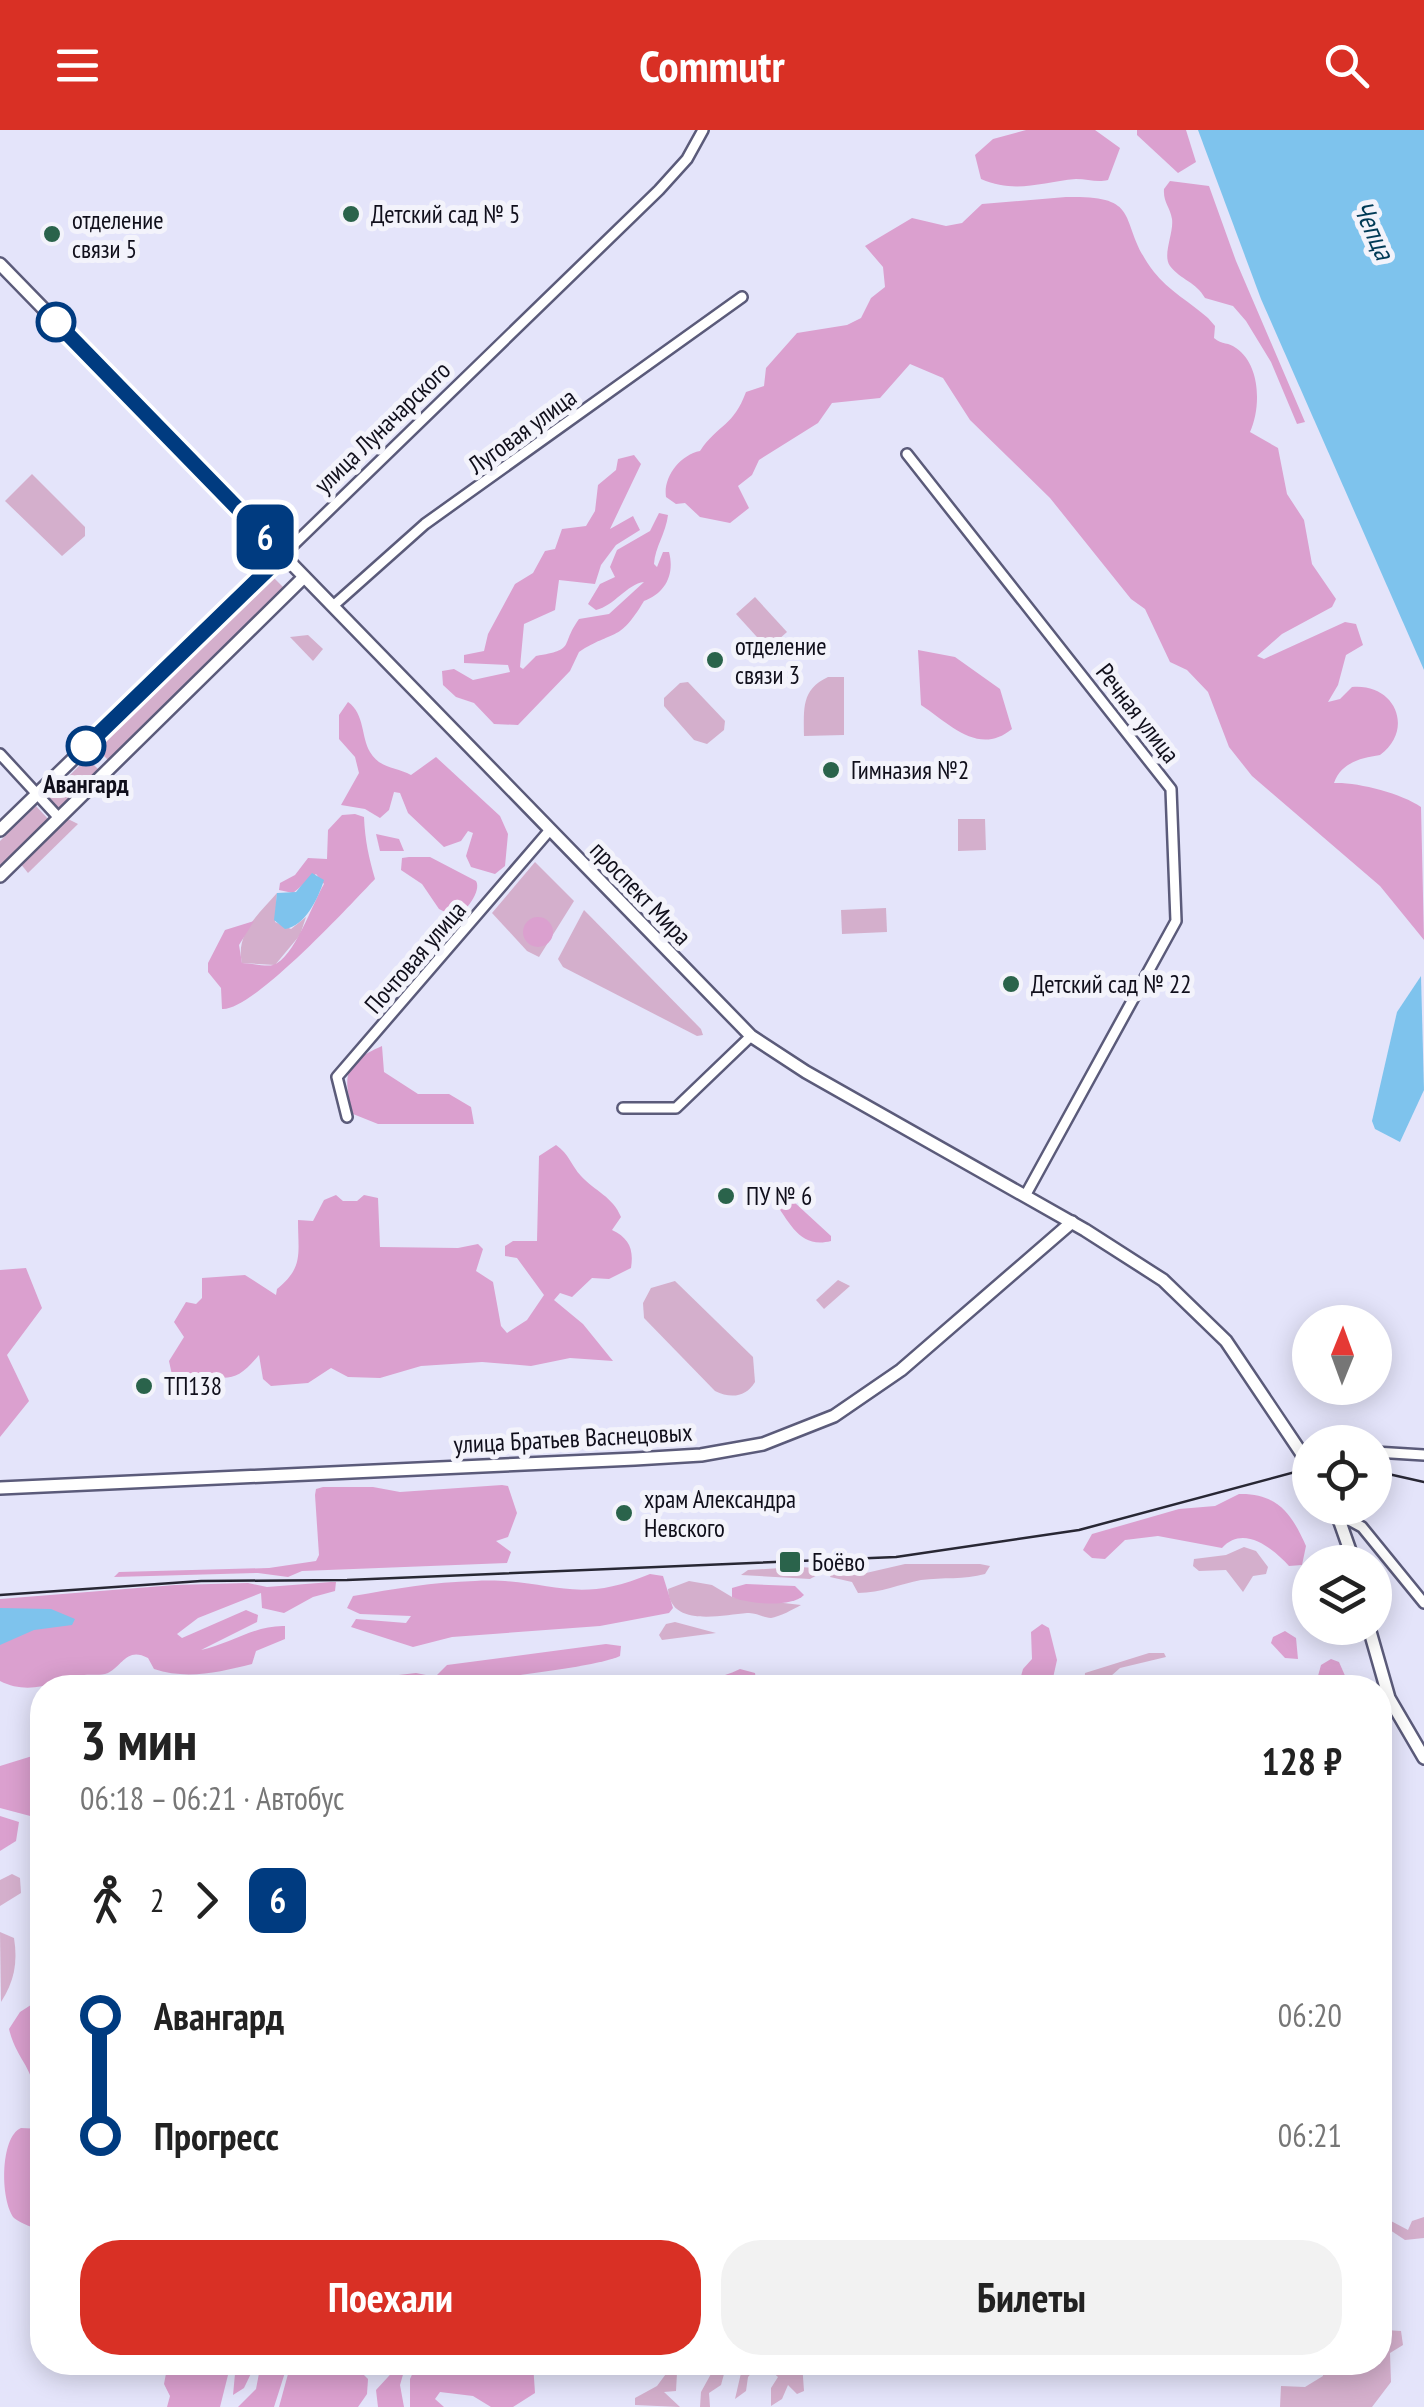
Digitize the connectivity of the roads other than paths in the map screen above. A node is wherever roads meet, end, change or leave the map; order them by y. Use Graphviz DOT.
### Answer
graph roads {
  1 [pos="702,132"];
  2 [pos="0,264"];
  3 [pos="5,279"];
  4 [pos="742,297"];
  5 [pos="907,454"];
  6 [pos="283,555"];
  7 [pos="304,577"];
  8 [pos="332,606"];
  9 [pos="0,754"];
  10 [pos="37,794"];
  11 [pos="59,818"];
  12 [pos="0,830"];
  13 [pos="549,831"];
  14 [pos="0,876"];
  15 [pos="751,1036"];
  16 [pos="623,1108"];
  17 [pos="347,1117"];
  18 [pos="1025,1196"];
  19 [pos="1072,1222"];
  20 [pos="1292,1432"];
  21 [pos="1392,1453"];
  22 [pos="1424,1455"];
  23 [pos="0,1488"];
  24 [pos="1359,1525"];
  25 [pos="1424,1603"];
  26 [pos="1374,1645"];
  27 [pos="1382,1675"];
  28 [pos="1392,1703"];
  29 [pos="1424,1758"];
  1 -- 6 [label="street, улица Луначарского"];
  2 -- 3 [label="main road, проспект Мира"];
  3 -- 6 [label="main road, проспект Мира"];
  4 -- 8 [label="street, Луговая улица"];
  5 -- 18 [label="street, Речная улица"];
  6 -- 7 [label="main road, проспект Мира"];
  6 -- 10 [label="main road, улица Луначарского"];
  7 -- 8 [label="main road, проспект Мира"];
  7 -- 11 [label="main road"];
  8 -- 13 [label="main road, проспект Мира"];
  9 -- 10 [label="street"];
  10 -- 11 [label="street"];
  10 -- 12 [label="main road, улица Луначарского"];
  11 -- 14 [label="main road"];
  13 -- 15 [label="main road, проспект Мира"];
  13 -- 17 [label="street, Почтовая улица"];
  15 -- 16 [label="street"];
  15 -- 18 [label="main road, проспект Мира"];
  18 -- 19 [label="main road, проспект Мира"];
  19 -- 20 [label="main road, проспект Мира"];
  19 -- 23 [label="main road, улица Братьев Васнецовых"];
  21 -- 22 [label="street"];
  24 -- 25 [label="street"];
  26 -- 27 [label="main road"];
  28 -- 29 [label="main road"];
}
